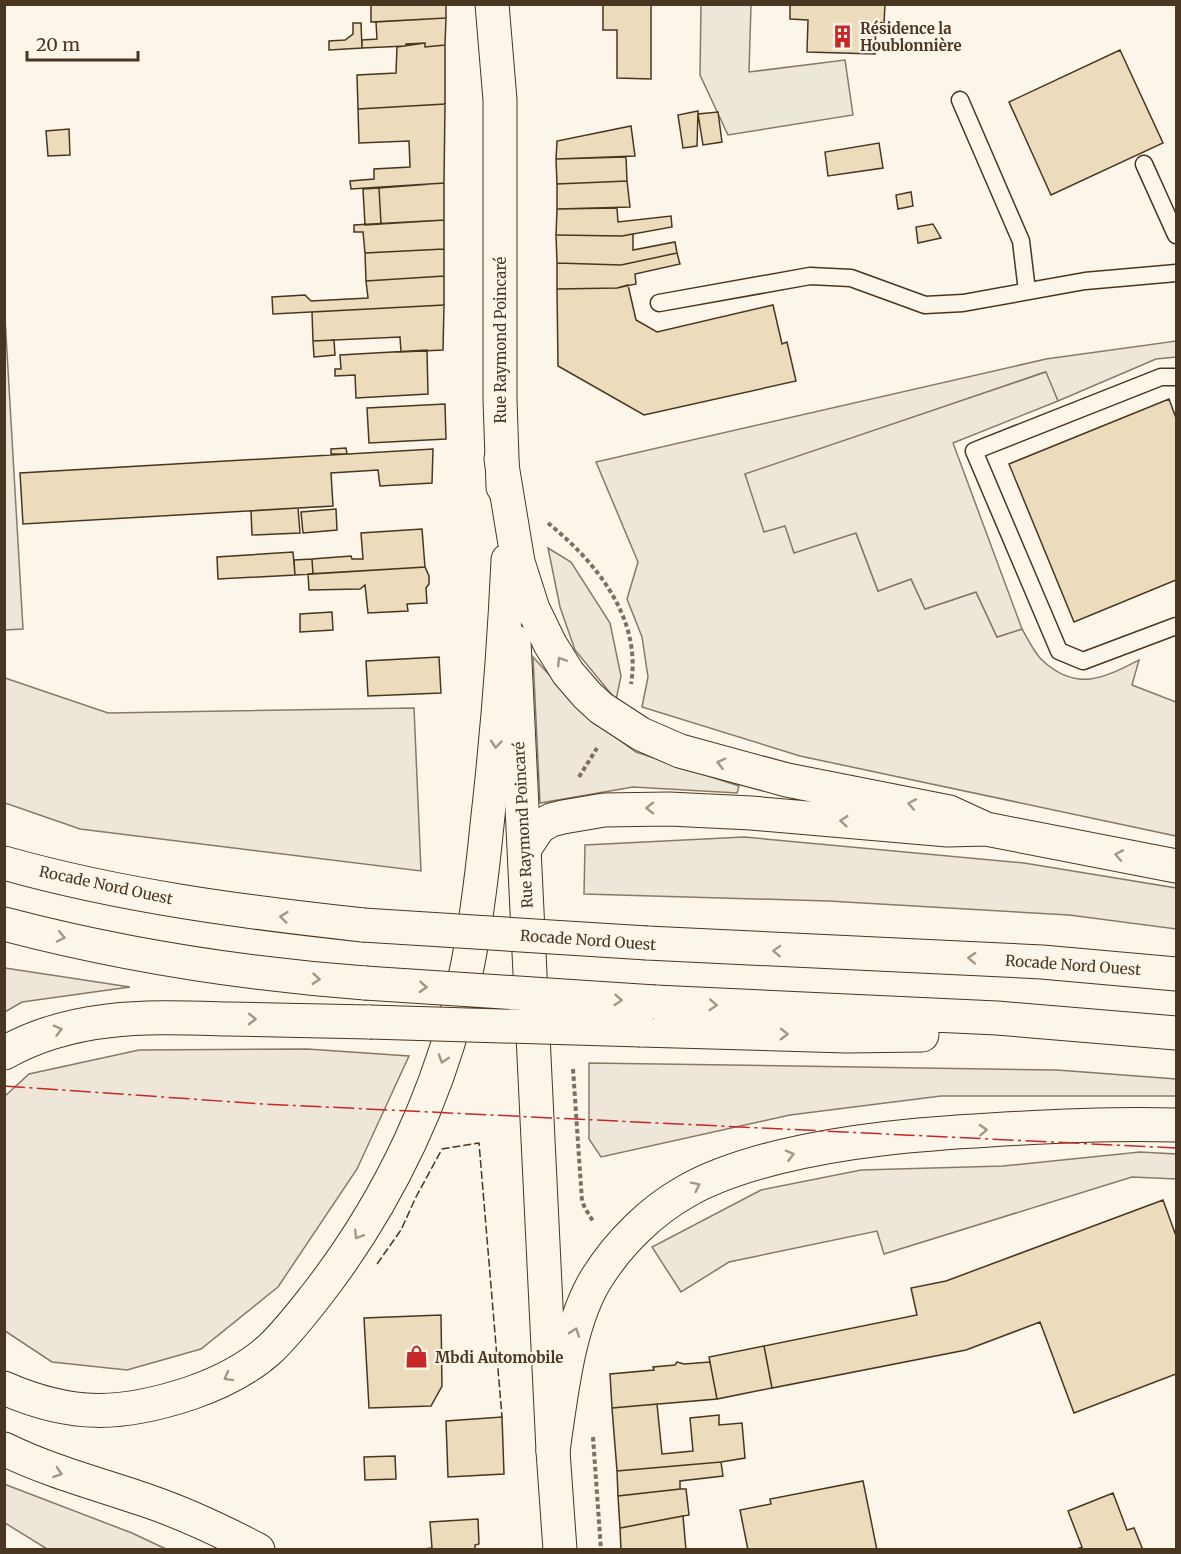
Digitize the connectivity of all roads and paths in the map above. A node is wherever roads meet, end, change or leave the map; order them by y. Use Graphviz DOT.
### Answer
graph roads {
  1 [pos="492,4"];
  2 [pos="511,4"];
  3 [pos="500,100"];
  4 [pos="960,100"];
  5 [pos="1144,164"];
  6 [pos="1176,236"];
  7 [pos="1176,273"];
  8 [pos="1027,291"];
  9 [pos="658,303"];
  10 [pos="1176,377"];
  11 [pos="501,459"];
  12 [pos="508,560"];
  13 [pos="1176,626"];
  14 [pos="987,829"];
  15 [pos="525,848"];
  16 [pos="4,863"];
  17 [pos="1176,867"];
  18 [pos="4,924"];
  19 [pos="1176,974"];
  20 [pos="648,1016"];
  21 [pos="1176,1032"];
  22 [pos="4,1053"];
  23 [pos="1176,1125"];
  24 [pos="4,1388"];
  25 [pos="4,1449"];
  26 [pos="553,1451"];
  27 [pos="258,1550"];
  28 [pos="560,1550"];
  1 -- 3 [label="main road, Rue Raymond Poincaré"];
  2 -- 3 [label="main road, Rue Raymond Poincaré"];
  3 -- 11 [label="main road, Rue Raymond Poincaré"];
  4 -- 8 [label="lane"];
  5 -- 6 [label="lane"];
  7 -- 8 [label="lane"];
  8 -- 9 [label="lane"];
  10 -- 13 [label="lane"];
  11 -- 12 [label="main road, Rue Raymond Poincaré"];
  14 -- 11 [label="main road, one-way"];
  12 -- 15 [label="main road, Rue Raymond Poincaré"];
  12 -- 24 [label="main road, one-way"];
  14 -- 15 [label="main road, one-way"];
  17 -- 14 [label="main road, one-way"];
  15 -- 26 [label="main road, Rue Raymond Poincaré"];
  19 -- 16 [label="main road, Rocade Nord Ouest, one-way, bridge"];
  18 -- 20 [label="main road, one-way, bridge"];
  20 -- 21 [label="main road, one-way"];
  22 -- 20 [label="main road, one-way, bridge"];
  26 -- 23 [label="main road, one-way"];
  25 -- 27 [label="main road, one-way"];
  26 -- 28 [label="main road, Rue Raymond Poincaré"];
}
